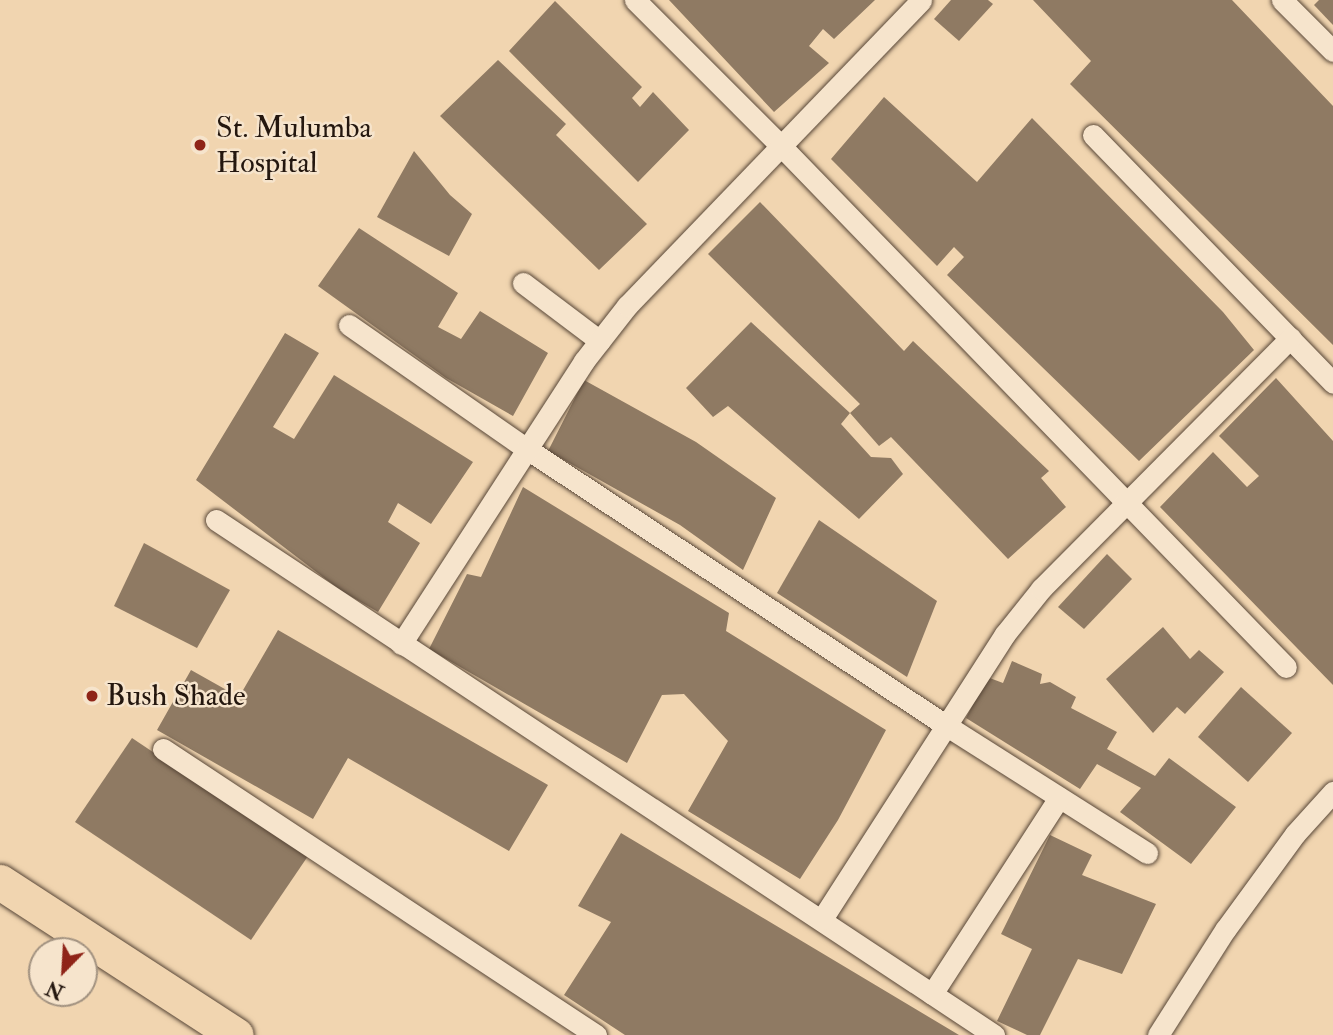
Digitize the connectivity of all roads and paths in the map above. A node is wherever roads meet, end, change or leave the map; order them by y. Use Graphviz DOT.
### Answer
graph roads {
  1 [pos="635,0"];
  2 [pos="921,0"];
  3 [pos="1282,0"];
  4 [pos="1333,51"];
  5 [pos="1093,135"];
  6 [pos="782,147"];
  7 [pos="523,283"];
  8 [pos="349,325"];
  9 [pos="1290,338"];
  10 [pos="600,341"];
  11 [pos="1333,383"];
  12 [pos="527,449"];
  13 [pos="1129,504"];
  14 [pos="216,520"];
  15 [pos="401,644"];
  16 [pos="1286,667"];
  17 [pos="947,726"];
  18 [pos="163,748"];
  19 [pos="1333,792"];
  20 [pos="1059,798"];
  21 [pos="1147,853"];
  22 [pos="0,882"];
  23 [pos="822,919"];
  24 [pos="932,994"];
  25 [pos="236,1035"];
  26 [pos="596,1035"];
  27 [pos="993,1035"];
  28 [pos="1158,1035"];
  1 -- 6 [label="street"];
  2 -- 6 [label="street"];
  3 -- 4 [label="street"];
  5 -- 9 [label="street"];
  6 -- 10 [label="street"];
  6 -- 13 [label="street"];
  7 -- 10 [label="street"];
  8 -- 12 [label="street"];
  9 -- 11 [label="street"];
  9 -- 13 [label="street"];
  10 -- 12 [label="street"];
  12 -- 15 [label="street"];
  12 -- 17 [label="street"];
  13 -- 16 [label="street"];
  13 -- 17 [label="street"];
  14 -- 15 [label="street"];
  15 -- 23 [label="street"];
  17 -- 20 [label="street"];
  17 -- 23 [label="street"];
  18 -- 26 [label="street"];
  19 -- 28 [label="street"];
  20 -- 21 [label="street"];
  20 -- 24 [label="street"];
  22 -- 25 [label="highway"];
  23 -- 24 [label="street"];
  24 -- 27 [label="street"];
}
